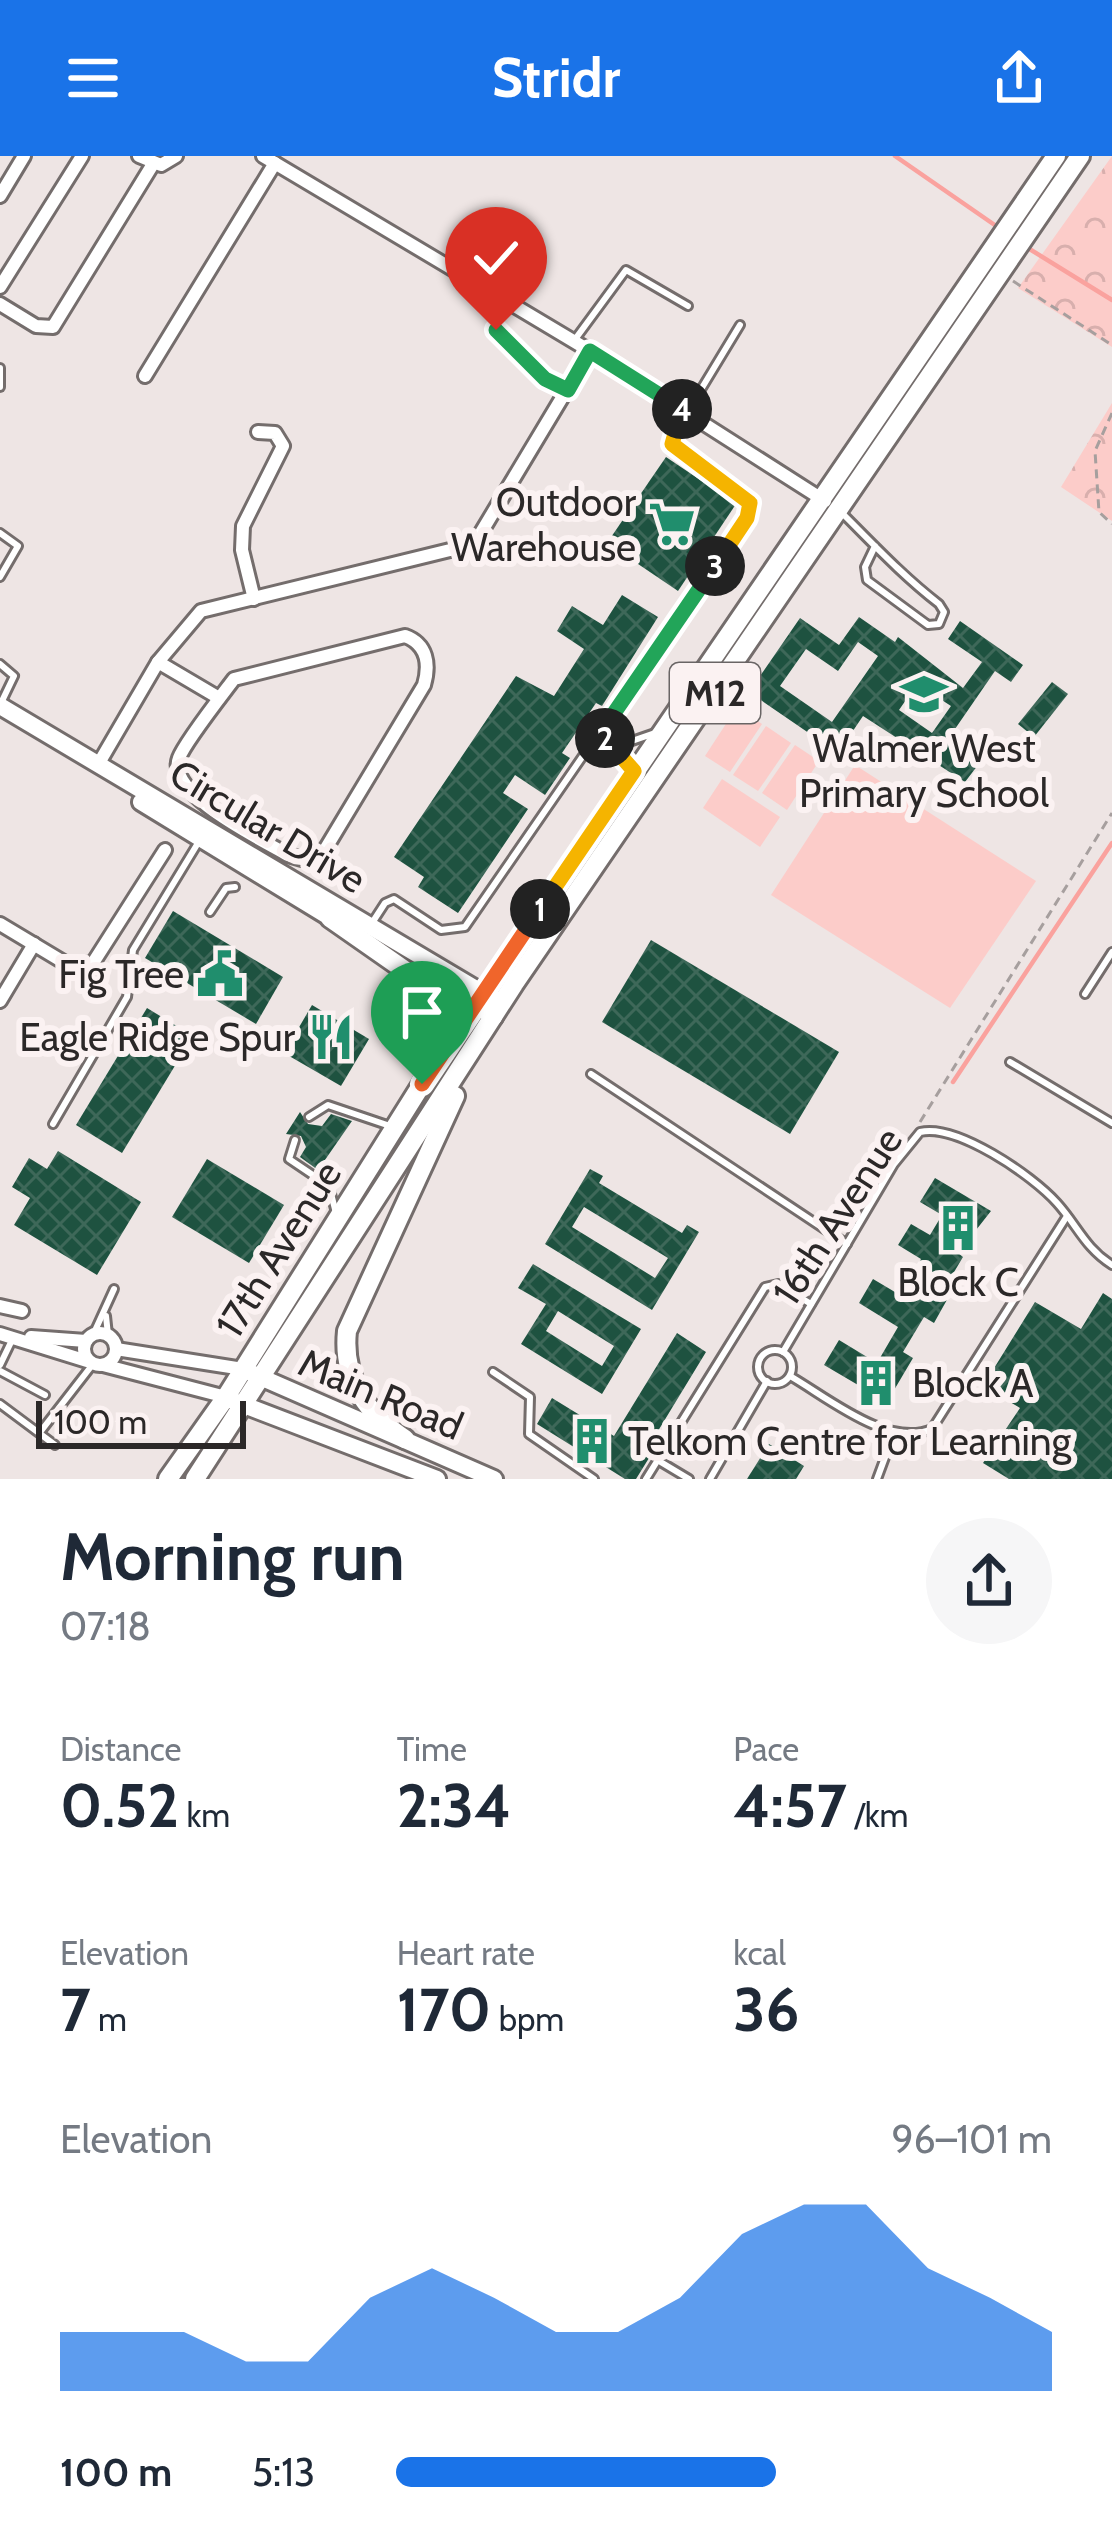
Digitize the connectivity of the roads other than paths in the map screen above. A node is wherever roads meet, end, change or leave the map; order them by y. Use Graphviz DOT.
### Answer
graph roads {
  1 [pos="24,156"];
  2 [pos="82,156"];
  3 [pos="139,156"];
  4 [pos="176,156"];
  5 [pos="1057,156"];
  6 [pos="1079,156"];
  7 [pos="269,160"];
  8 [pos="153,164"];
  9 [pos="0,196"];
  10 [pos="1029,216"];
  11 [pos="997,276"];
  12 [pos="0,286"];
  13 [pos="0,304"];
  14 [pos="688,305"];
  15 [pos="740,325"];
  16 [pos="496,330"];
  17 [pos="573,341"];
  18 [pos="590,351"];
  19 [pos="0,368"];
  20 [pos="145,376"];
  21 [pos="0,387"];
  22 [pos="568,390"];
  23 [pos="684,410"];
  24 [pos="258,432"];
  25 [pos="819,497"];
  26 [pos="841,512"];
  27 [pos="0,533"];
  28 [pos="875,546"];
  29 [pos="0,577"];
  30 [pos="254,599"];
  31 [pos="158,662"];
  32 [pos="0,664"];
  33 [pos="219,698"];
  34 [pos="0,705"];
  35 [pos="0,716"];
  36 [pos="661,730"];
  37 [pos="601,733"];
  38 [pos="99,763"];
  39 [pos="634,771"];
  40 [pos="204,834"];
  41 [pos="165,850"];
  42 [pos="236,887"];
  43 [pos="210,912"];
  44 [pos="330,918"];
  45 [pos="0,924"];
  46 [pos="370,926"];
  47 [pos="34,944"];
  48 [pos="1112,952"];
  49 [pos="1085,994"];
  50 [pos="0,1001"];
  51 [pos="489,1005"];
  52 [pos="1010,1062"];
  53 [pos="457,1074"];
  54 [pos="591,1074"];
  55 [pos="427,1076"];
  56 [pos="309,1118"];
  57 [pos="1112,1123"];
  58 [pos="53,1124"];
  59 [pos="393,1127"];
  60 [pos="295,1140"];
  61 [pos="336,1215"];
  62 [pos="1067,1216"];
  63 [pos="847,1244"];
  64 [pos="1112,1265"];
  65 [pos="115,1289"];
  66 [pos="811,1304"];
  67 [pos="0,1306"];
  68 [pos="22,1311"];
  69 [pos="105,1312"];
  70 [pos="4,1335"];
  71 [pos="109,1336"];
  72 [pos="89,1338"];
  73 [pos="116,1349"];
  74 [pos="783,1352"];
  75 [pos="95,1364"];
  76 [pos="0,1368"];
  77 [pos="493,1372"];
  78 [pos="252,1374"];
  79 [pos="790,1376"];
  80 [pos="766,1382"];
  81 [pos="45,1395"];
  82 [pos="226,1397"];
  83 [pos="0,1404"];
  84 [pos="244,1407"];
  85 [pos="878,1426"];
  86 [pos="41,1430"];
  87 [pos="405,1438"];
  88 [pos="55,1445"];
  89 [pos="659,1461"];
  90 [pos="168,1479"];
  91 [pos="195,1479"];
  92 [pos="437,1479"];
  93 [pos="494,1479"];
  94 [pos="594,1479"];
  95 [pos="646,1479"];
  96 [pos="689,1479"];
  97 [pos="710,1479"];
  98 [pos="877,1479"];
  1 -- 9 [label="street"];
  2 -- 12 [label="street"];
  3 -- 8 [label="street"];
  4 -- 8 [label="street"];
  5 -- 10 [label="main road, M12"];
  6 -- 10 [label="main road, M12"];
  7 -- 17 [label="street"];
  7 -- 20 [label="street"];
  8 -- 13 [label="street"];
  10 -- 11 [label="main road, M12"];
  11 -- 25 [label="main road, M12"];
  11 -- 26 [label="main road, M12"];
  14 -- 17 [label="lane"];
  15 -- 23 [label="lane"];
  16 -- 22 [label="street"];
  17 -- 18 [label="street"];
  18 -- 22 [label="street"];
  18 -- 23 [label="street"];
  19 -- 21 [label="lane"];
  22 -- 30 [label="street"];
  23 -- 25 [label="street"];
  23 -- 37 [label="lane"];
  24 -- 30 [label="street"];
  25 -- 26 [label="street"];
  25 -- 36 [label="main road, M12"];
  26 -- 28 [label="lane"];
  26 -- 51 [label="main road, M12"];
  27 -- 29 [label="lane"];
  28 -- 28 [label="lane"];
  30 -- 31 [label="street"];
  31 -- 33 [label="street"];
  31 -- 38 [label="street"];
  32 -- 34 [label="lane"];
  33 -- 33 [label="street"];
  34 -- 38 [label="street, Circular Drive"];
  35 -- 40 [label="street, Circular Drive"];
  36 -- 37 [label="lane"];
  36 -- 39 [label="main road, M12"];
  37 -- 39 [label="lane"];
  37 -- 46 [label="lane"];
  38 -- 40 [label="street, Circular Drive"];
  39 -- 51 [label="main road, M12"];
  40 -- 44 [label="street, Circular Drive"];
  40 -- 46 [label="street, Circular Drive"];
  40 -- 58 [label="lane"];
  41 -- 47 [label="street"];
  42 -- 43 [label="lane"];
  44 -- 51 [label="street, Circular Drive"];
  44 -- 55 [label="main road"];
  45 -- 47 [label="street"];
  46 -- 51 [label="street, Circular Drive"];
  47 -- 50 [label="street"];
  48 -- 49 [label="lane"];
  51 -- 53 [label="main road, M12"];
  51 -- 55 [label="main road, 17th Avenue / M12"];
  52 -- 57 [label="lane"];
  53 -- 78 [label="main road, M12"];
  53 -- 87 [label="main road"];
  54 -- 63 [label="lane"];
  55 -- 59 [label="main road, 17th Avenue / M12"];
  56 -- 59 [label="lane"];
  59 -- 61 [label="main road, 17th Avenue / M12"];
  60 -- 61 [label="lane"];
  61 -- 78 [label="main road, 17th Avenue / M12"];
  62 -- 63 [label="lane, 16th Avenue"];
  62 -- 64 [label="lane, 16th Avenue"];
  62 -- 85 [label="lane"];
  63 -- 66 [label="lane, 16th Avenue"];
  65 -- 69 [label="lane"];
  66 -- 74 [label="lane, 16th Avenue"];
  66 -- 89 [label="lane"];
  67 -- 68 [label="street"];
  69 -- 71 [label="lane"];
  69 -- 72 [label="lane"];
  70 -- 72 [label="street"];
  70 -- 75 [label="street"];
  70 -- 76 [label="lane"];
  71 -- 72 [label="street"];
  71 -- 73 [label="street"];
  72 -- 75 [label="street"];
  73 -- 75 [label="street"];
  73 -- 78 [label="street"];
  74 -- 79 [label="lane, 16th Avenue"];
  74 -- 80 [label="lane, 16th Avenue"];
  75 -- 82 [label="street"];
  75 -- 86 [label="lane"];
  76 -- 81 [label="lane"];
  77 -- 94 [label="lane"];
  78 -- 82 [label="main road, 17th Avenue / M12"];
  78 -- 84 [label="main road, M12"];
  78 -- 87 [label="street, Main Road"];
  79 -- 80 [label="lane"];
  79 -- 85 [label="lane"];
  80 -- 97 [label="lane, 16th Avenue"];
  82 -- 84 [label="street, Main Road"];
  82 -- 90 [label="main road, 17th Avenue / M12"];
  83 -- 86 [label="lane"];
  84 -- 91 [label="main road, M12"];
  84 -- 92 [label="street, Main Road"];
  85 -- 98 [label="lane"];
  86 -- 88 [label="lane"];
  87 -- 93 [label="street, Main Road"];
  89 -- 95 [label="lane"];
  89 -- 96 [label="lane"];
}
